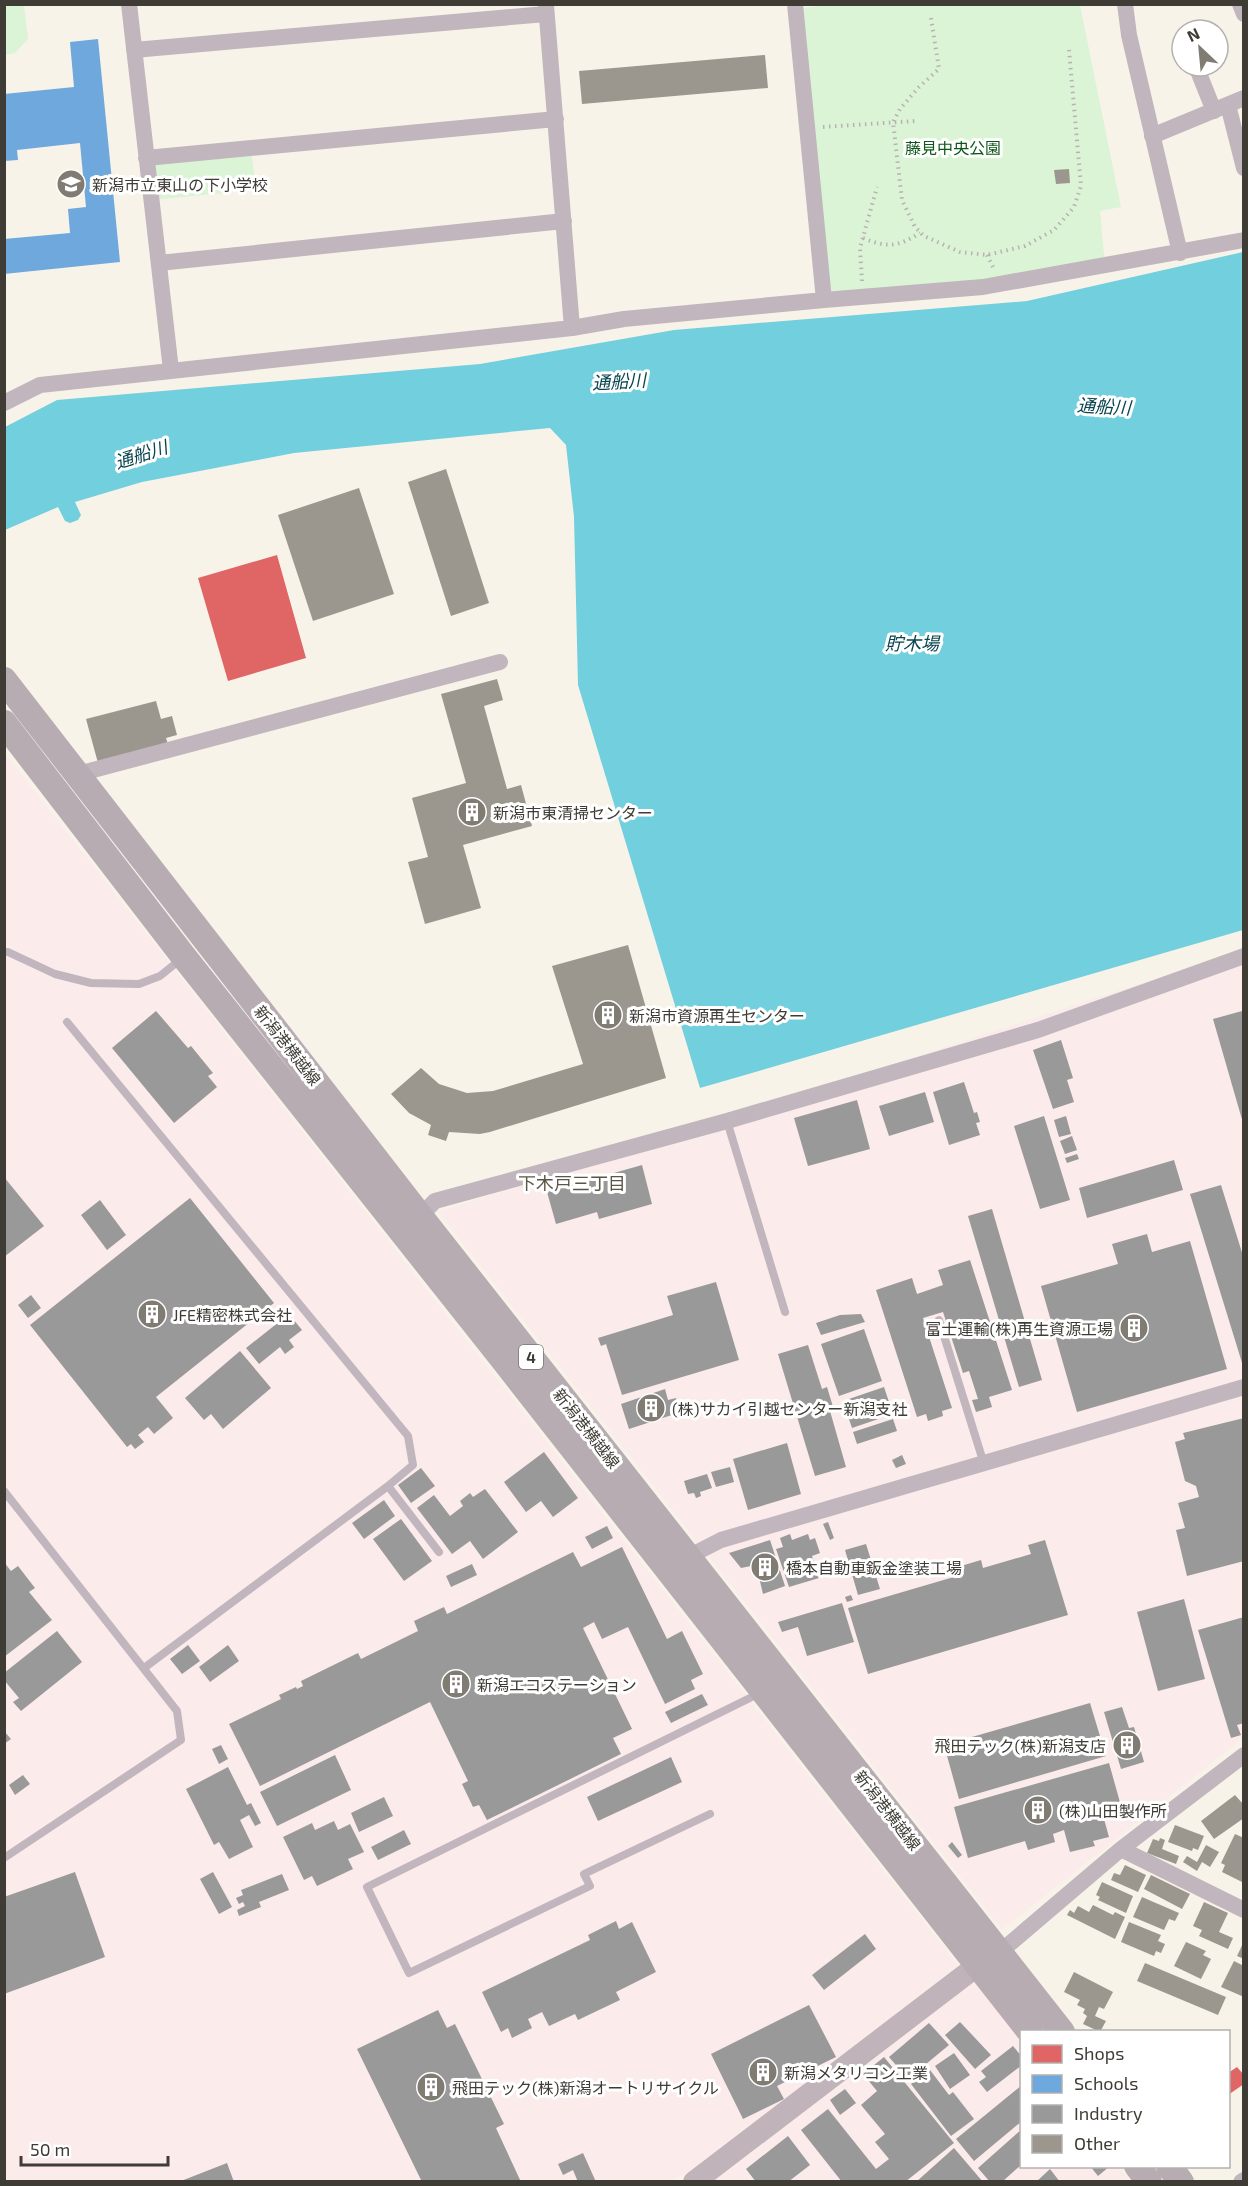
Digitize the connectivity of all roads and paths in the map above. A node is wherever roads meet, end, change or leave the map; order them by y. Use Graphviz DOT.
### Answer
graph roads {
  1 [pos="129,4"];
  2 [pos="795,4"];
  3 [pos="1125,4"];
  4 [pos="1240,4"];
  5 [pos="546,9"];
  6 [pos="1244,14"];
  7 [pos="931,18"];
  8 [pos="134,50"];
  9 [pos="1069,50"];
  10 [pos="1206,78"];
  11 [pos="1228,104"];
  12 [pos="556,119"];
  13 [pos="892,122"];
  14 [pos="915,122"];
  15 [pos="807,128"];
  16 [pos="1152,136"];
  17 [pos="147,158"];
  18 [pos="1244,168"];
  19 [pos="877,187"];
  20 [pos="564,221"];
  21 [pos="920,232"];
  22 [pos="863,238"];
  23 [pos="1244,240"];
  24 [pos="1179,253"];
  25 [pos="159,263"];
  26 [pos="864,297"];
  27 [pos="824,300"];
  28 [pos="572,328"];
  29 [pos="171,370"];
  30 [pos="4,403"];
  31 [pos="500,662"];
  32 [pos="4,680"];
  33 [pos="4,723"];
  34 [pos="78,774"];
  35 [pos="4,952"];
  36 [pos="1244,956"];
  37 [pos="184,957"];
  38 [pos="67,1022"];
  39 [pos="727,1121"];
  40 [pos="420,1216"];
  41 [pos="407,1239"];
  42 [pos="785,1312"];
  43 [pos="939,1320"];
  44 [pos="1244,1387"];
  45 [pos="984,1464"];
  46 [pos="388,1486"];
  47 [pos="4,1491"];
  48 [pos="440,1552"];
  49 [pos="677,1562"];
  50 [pos="144,1668"];
  51 [pos="763,1692"];
  52 [pos="1244,1755"];
  53 [pos="710,1814"];
  54 [pos="4,1844"];
  55 [pos="1122,1849"];
  56 [pos="8,1856"];
  57 [pos="1244,1910"];
  58 [pos="1000,1952"];
  59 [pos="978,1965"];
  60 [pos="1029,2030"];
  61 [pos="1061,2030"];
  62 [pos="1139,2168"];
  63 [pos="1171,2168"];
  64 [pos="694,2181"];
  65 [pos="1149,2181"];
  66 [pos="1181,2181"];
  1 -- 8 [label="street"];
  2 -- 15 [label="street"];
  3 -- 16 [label="street"];
  4 -- 6 [label="street"];
  5 -- 8 [label="street"];
  5 -- 12 [label="street"];
  7 -- 13 [label="path"];
  8 -- 17 [label="street"];
  9 -- 21 [label="path"];
  10 -- 11 [label="street"];
  11 -- 16 [label="street"];
  11 -- 18 [label="street"];
  12 -- 17 [label="street"];
  12 -- 20 [label="street"];
  13 -- 14 [label="path"];
  13 -- 15 [label="path"];
  13 -- 21 [label="path"];
  15 -- 27 [label="street"];
  16 -- 24 [label="street"];
  17 -- 25 [label="street"];
  19 -- 22 [label="path"];
  20 -- 25 [label="street"];
  20 -- 28 [label="street"];
  21 -- 22 [label="path"];
  22 -- 26 [label="path"];
  23 -- 24 [label="street"];
  24 -- 26 [label="street"];
  25 -- 29 [label="street"];
  26 -- 27 [label="street"];
  27 -- 28 [label="street"];
  28 -- 29 [label="street"];
  29 -- 30 [label="street"];
  31 -- 34 [label="street"];
  32 -- 34 [label="main road, 新潟港横越線 / 4"];
  33 -- 37 [label="main road, 新潟港横越線 / 4"];
  34 -- 40 [label="main road, 新潟港横越線 / 4"];
  35 -- 37 [label="lane"];
  36 -- 39 [label="street"];
  37 -- 41 [label="main road, 新潟港横越線 / 4"];
  38 -- 46 [label="lane"];
  39 -- 40 [label="street"];
  39 -- 42 [label="lane"];
  40 -- 41 [label="street"];
  40 -- 49 [label="main road, 新潟港横越線 / 4"];
  41 -- 49 [label="main road, 新潟港横越線 / 4"];
  43 -- 45 [label="lane"];
  44 -- 45 [label="street"];
  45 -- 49 [label="street"];
  46 -- 48 [label="lane"];
  46 -- 50 [label="lane"];
  47 -- 50 [label="lane"];
  49 -- 51 [label="main road, 新潟港横越線 / 4"];
  49 -- 58 [label="main road, 新潟港横越線 / 4"];
  50 -- 56 [label="lane"];
  51 -- 53 [label="lane"];
  51 -- 59 [label="main road, 新潟港横越線 / 4"];
  52 -- 55 [label="street"];
  54 -- 56 [label="lane"];
  55 -- 57 [label="street"];
  55 -- 58 [label="street"];
  58 -- 59 [label="street"];
  58 -- 61 [label="main road, 新潟港横越線 / 4"];
  59 -- 60 [label="main road, 新潟港横越線 / 4"];
  59 -- 64 [label="street"];
  62 -- 65 [label="main road"];
  63 -- 66 [label="main road"];
}
